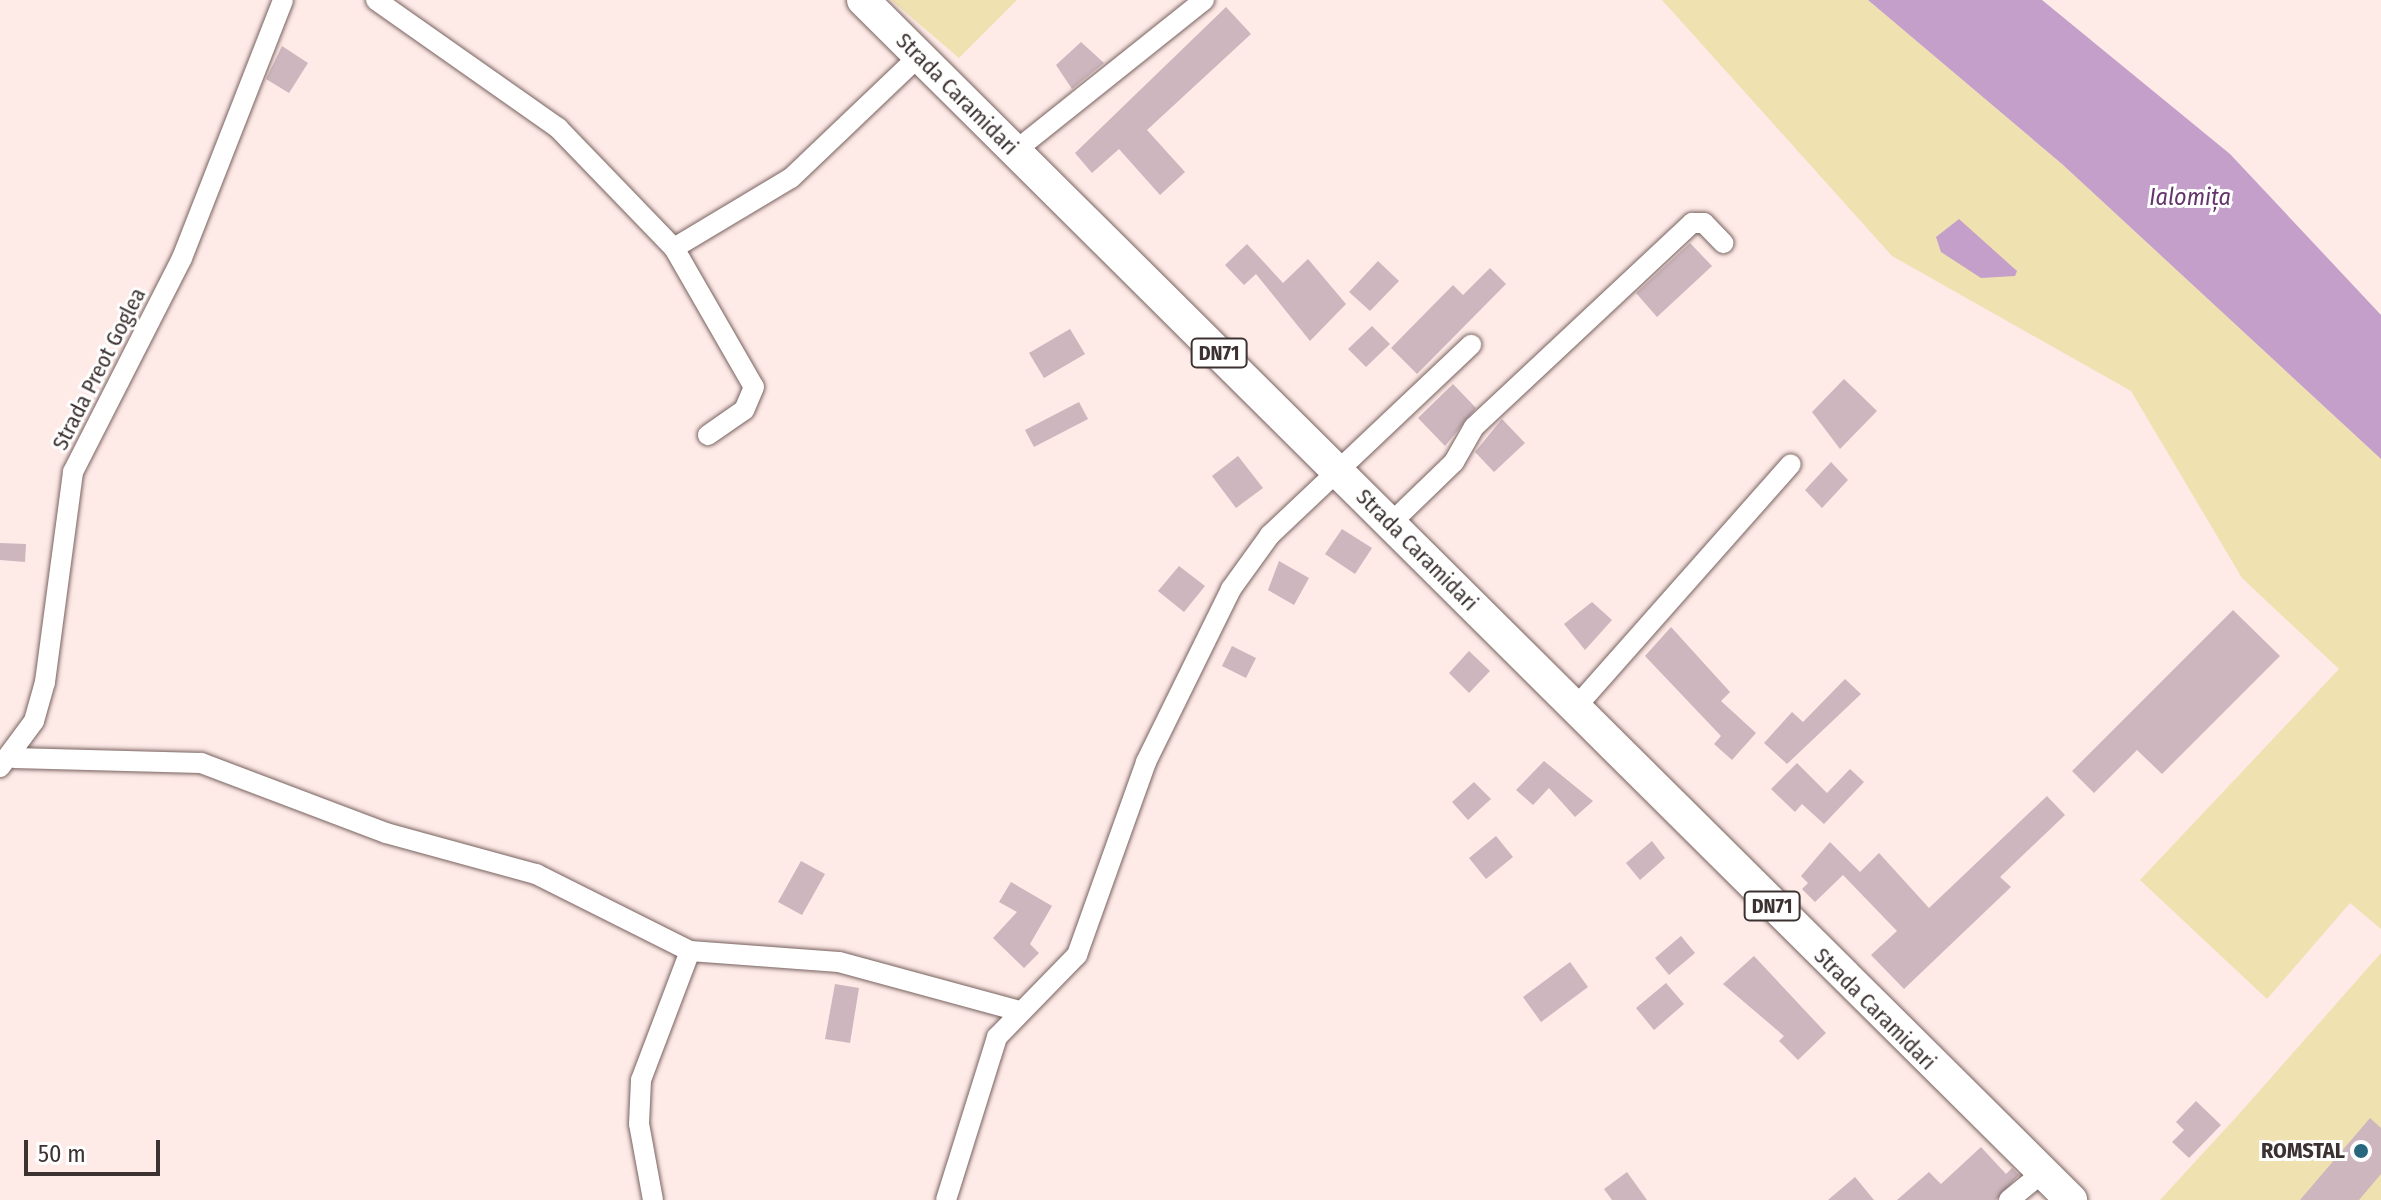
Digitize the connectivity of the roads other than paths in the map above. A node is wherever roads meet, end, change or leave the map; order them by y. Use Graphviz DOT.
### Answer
graph roads {
  1 [pos="283,0"];
  2 [pos="376,0"];
  3 [pos="863,0"];
  4 [pos="1204,0"];
  5 [pos="919,56"];
  6 [pos="1015,151"];
  7 [pos="1723,243"];
  8 [pos="674,248"];
  9 [pos="1471,345"];
  10 [pos="708,435"];
  11 [pos="1791,464"];
  12 [pos="1337,471"];
  13 [pos="1390,524"];
  14 [pos="1576,707"];
  15 [pos="7,762"];
  16 [pos="690,951"];
  17 [pos="1016,1010"];
  18 [pos="2042,1173"];
  19 [pos="653,1200"];
  20 [pos="946,1200"];
  21 [pos="2009,1200"];
  22 [pos="2071,1200"];
  1 -- 15 [label="street, Strada Preot Goglea"];
  2 -- 8 [label="street"];
  3 -- 5 [label="main road, Strada Caramidari / DN71"];
  4 -- 6 [label="street"];
  5 -- 6 [label="main road, Strada Caramidari / DN71"];
  5 -- 8 [label="street"];
  6 -- 12 [label="main road, Strada Caramidari / DN71"];
  7 -- 13 [label="street"];
  8 -- 10 [label="street"];
  9 -- 12 [label="street"];
  11 -- 14 [label="street"];
  12 -- 13 [label="main road, Strada Caramidari / DN71"];
  12 -- 17 [label="street"];
  13 -- 14 [label="main road, Strada Caramidari / DN71"];
  14 -- 18 [label="main road, Strada Caramidari / DN71"];
  15 -- 16 [label="street"];
  16 -- 17 [label="street"];
  16 -- 19 [label="street"];
  17 -- 20 [label="street"];
  18 -- 21 [label="street"];
  18 -- 22 [label="main road, DN71"];
}
